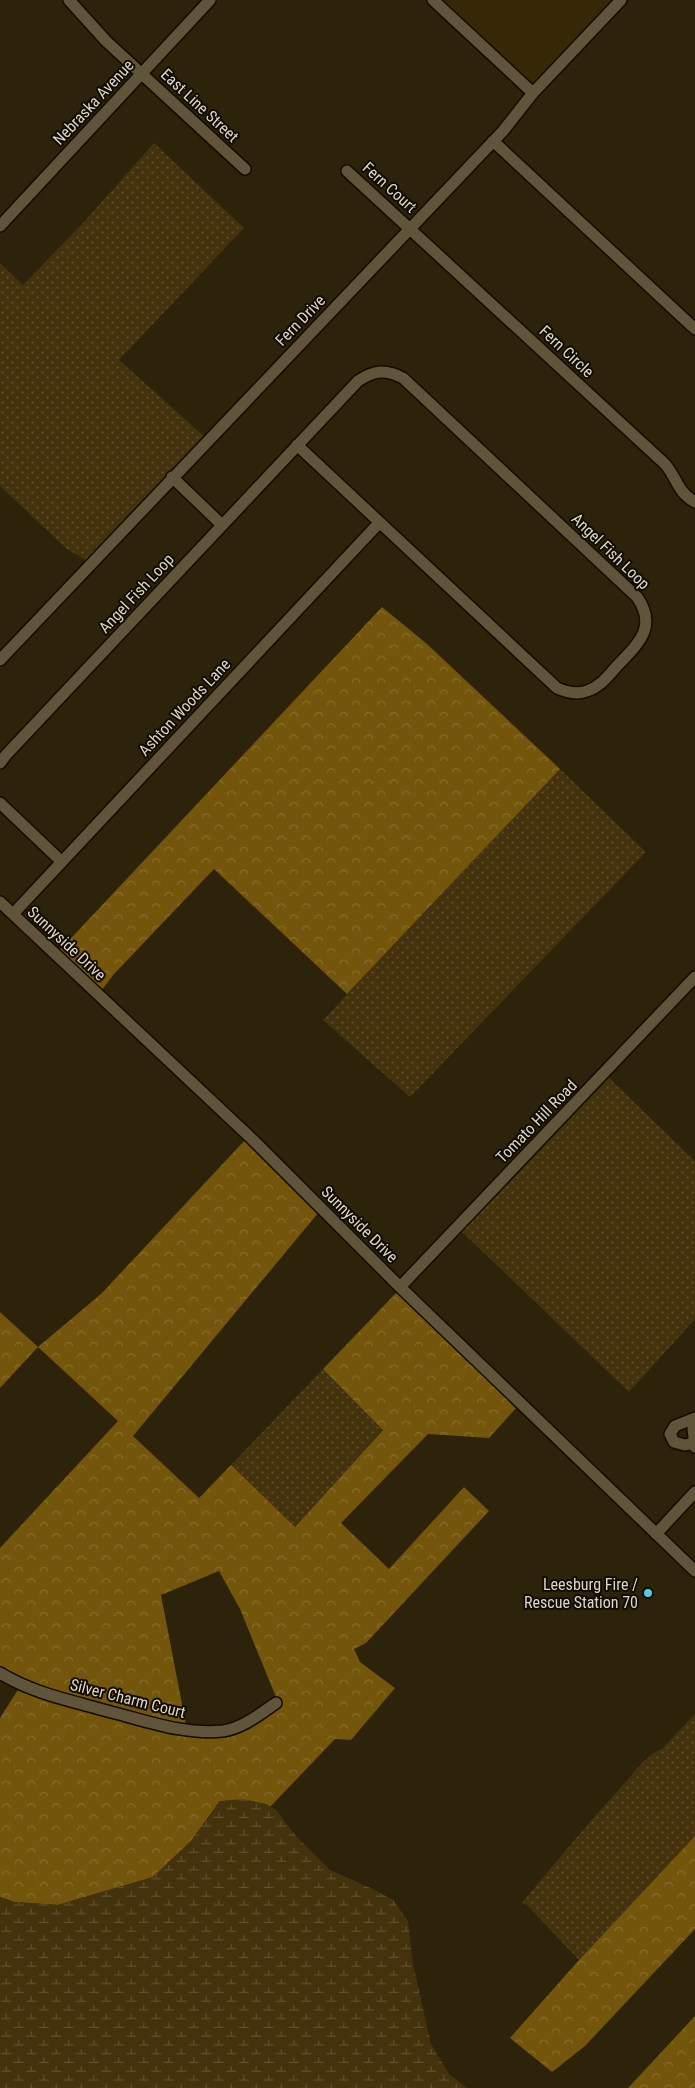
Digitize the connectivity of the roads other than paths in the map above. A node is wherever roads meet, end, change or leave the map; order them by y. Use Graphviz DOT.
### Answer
graph roads {
  1 [pos="69,0"];
  2 [pos="210,0"];
  3 [pos="433,0"];
  4 [pos="621,0"];
  5 [pos="142,72"];
  6 [pos="533,93"];
  7 [pos="494,141"];
  8 [pos="245,169"];
  9 [pos="347,170"];
  10 [pos="0,226"];
  11 [pos="411,227"];
  12 [pos="695,329"];
  13 [pos="297,445"];
  14 [pos="172,477"];
  15 [pos="695,502"];
  16 [pos="379,523"];
  17 [pos="222,525"];
  18 [pos="0,660"];
  19 [pos="0,763"];
  20 [pos="0,803"];
  21 [pos="62,862"];
  22 [pos="0,902"];
  23 [pos="13,914"];
  24 [pos="695,978"];
  25 [pos="400,1287"];
  26 [pos="695,1419"];
  27 [pos="694,1445"];
  28 [pos="695,1492"];
  29 [pos="656,1534"];
  30 [pos="695,1571"];
  31 [pos="0,1673"];
  32 [pos="276,1703"];
  1 -- 5 [label="street, East Line Street"];
  2 -- 5 [label="street, Nebraska Avenue"];
  3 -- 6 [label="street"];
  4 -- 6 [label="street, Fern Drive"];
  5 -- 8 [label="street, East Line Street"];
  5 -- 10 [label="street, Nebraska Avenue"];
  6 -- 7 [label="street, Fern Drive"];
  7 -- 11 [label="street, Fern Drive"];
  7 -- 12 [label="street"];
  9 -- 11 [label="street, Fern Court"];
  11 -- 14 [label="street, Fern Drive"];
  11 -- 15 [label="street, Fern Circle"];
  13 -- 16 [label="street, Angel Fish Loop"];
  13 -- 16 [label="street, Angel Fish Loop"];
  13 -- 17 [label="street, Angel Fish Loop"];
  14 -- 17 [label="street"];
  14 -- 18 [label="street, Fern Drive"];
  16 -- 21 [label="street, Ashton Woods Lane"];
  17 -- 19 [label="street, Angel Fish Loop"];
  20 -- 21 [label="street"];
  21 -- 23 [label="street, Ashton Woods Lane"];
  22 -- 23 [label="street, Sunnyside Drive"];
  23 -- 25 [label="street, Sunnyside Drive"];
  24 -- 25 [label="street, Tomato Hill Road"];
  25 -- 29 [label="street, Sunnyside Drive"];
  26 -- 27 [label="street"];
  26 -- 27 [label="street"];
  28 -- 29 [label="street"];
  29 -- 30 [label="street, Sunnyside Drive"];
  31 -- 32 [label="street, Silver Charm Court"];
}
